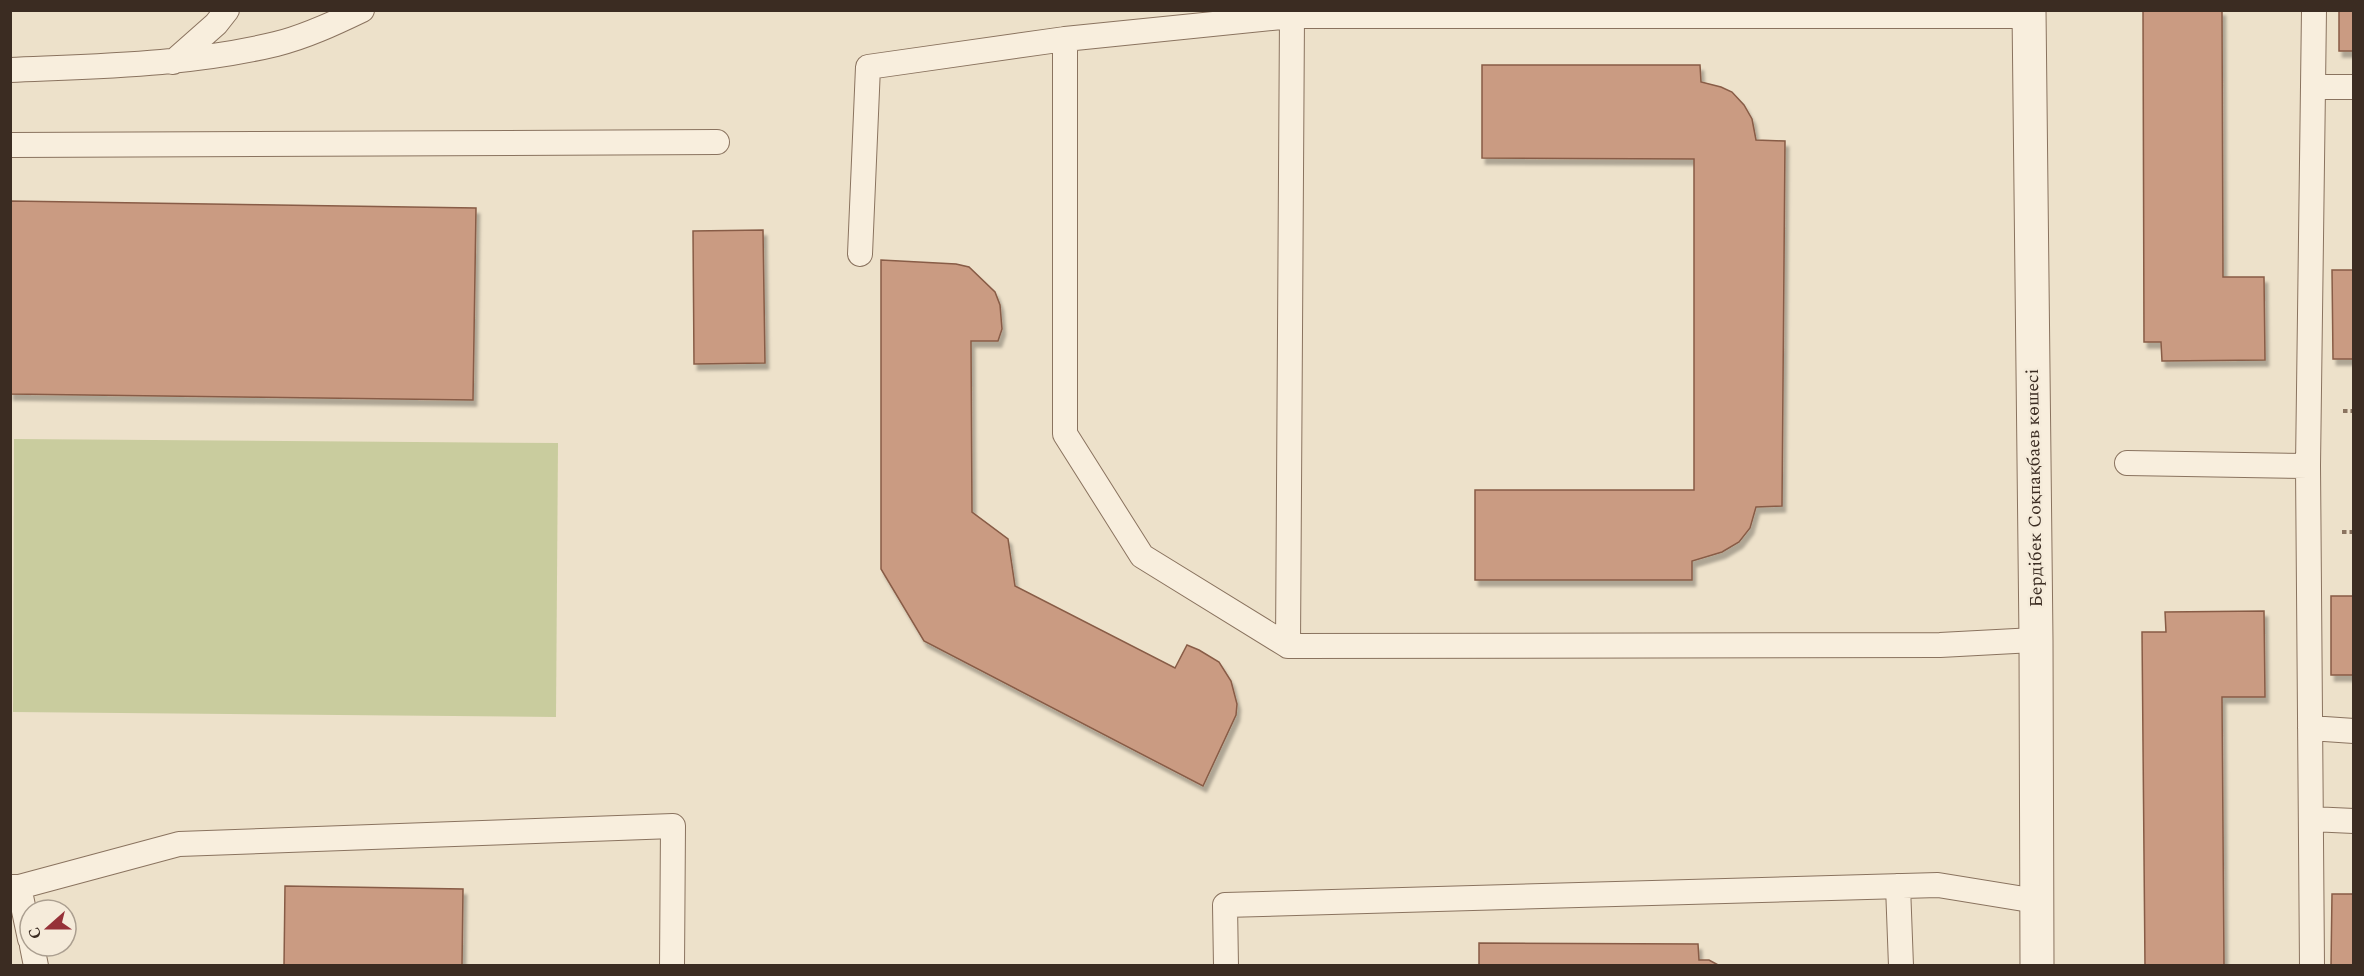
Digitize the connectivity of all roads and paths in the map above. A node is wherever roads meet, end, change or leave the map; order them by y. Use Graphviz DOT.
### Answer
graph roads {
  1 [pos="227,10"];
  2 [pos="362,10"];
  3 [pos="2314,10"];
  4 [pos="1292,13"];
  5 [pos="1873,13"];
  6 [pos="2029,13"];
  7 [pos="1065,39"];
  8 [pos="173,62"];
  9 [pos="10,70"];
  10 [pos="2314,87"];
  11 [pos="2354,87"];
  12 [pos="717,142"];
  13 [pos="10,145"];
  14 [pos="860,254"];
  15 [pos="2127,463"];
  16 [pos="2307,466"];
  17 [pos="2036,640"];
  18 [pos="1288,646"];
  19 [pos="2310,728"];
  20 [pos="2354,731"];
  21 [pos="2311,819"];
  22 [pos="2354,821"];
  23 [pos="1898,886"];
  24 [pos="15,887"];
  25 [pos="2036,901"];
  26 [pos="672,966"];
  27 [pos="1226,966"];
  28 [pos="1900,966"];
  29 [pos="2037,966"];
  30 [pos="2312,966"];
  1 -- 8 [label="lane"];
  2 -- 8 [label="lane"];
  3 -- 10 [label="lane"];
  4 -- 5 [label="lane"];
  4 -- 7 [label="lane"];
  4 -- 18 [label="lane"];
  5 -- 6 [label="lane"];
  6 -- 17 [label="street, Бердібек Соқпақбаев көшесі"];
  7 -- 14 [label="lane"];
  7 -- 18 [label="lane"];
  8 -- 9 [label="lane"];
  10 -- 11 [label="lane"];
  10 -- 16 [label="lane"];
  12 -- 13 [label="lane"];
  15 -- 16 [label="lane"];
  16 -- 19 [label="lane"];
  17 -- 18 [label="lane"];
  17 -- 25 [label="street, Бердібек Соқпақбаев көшесі"];
  19 -- 20 [label="lane"];
  19 -- 21 [label="lane"];
  21 -- 22 [label="lane"];
  21 -- 30 [label="lane"];
  23 -- 25 [label="lane"];
  23 -- 27 [label="lane"];
  23 -- 28 [label="lane"];
  24 -- 26 [label="lane"];
  25 -- 29 [label="street, Бердібек Соқпақбаев көшесі"];
}
